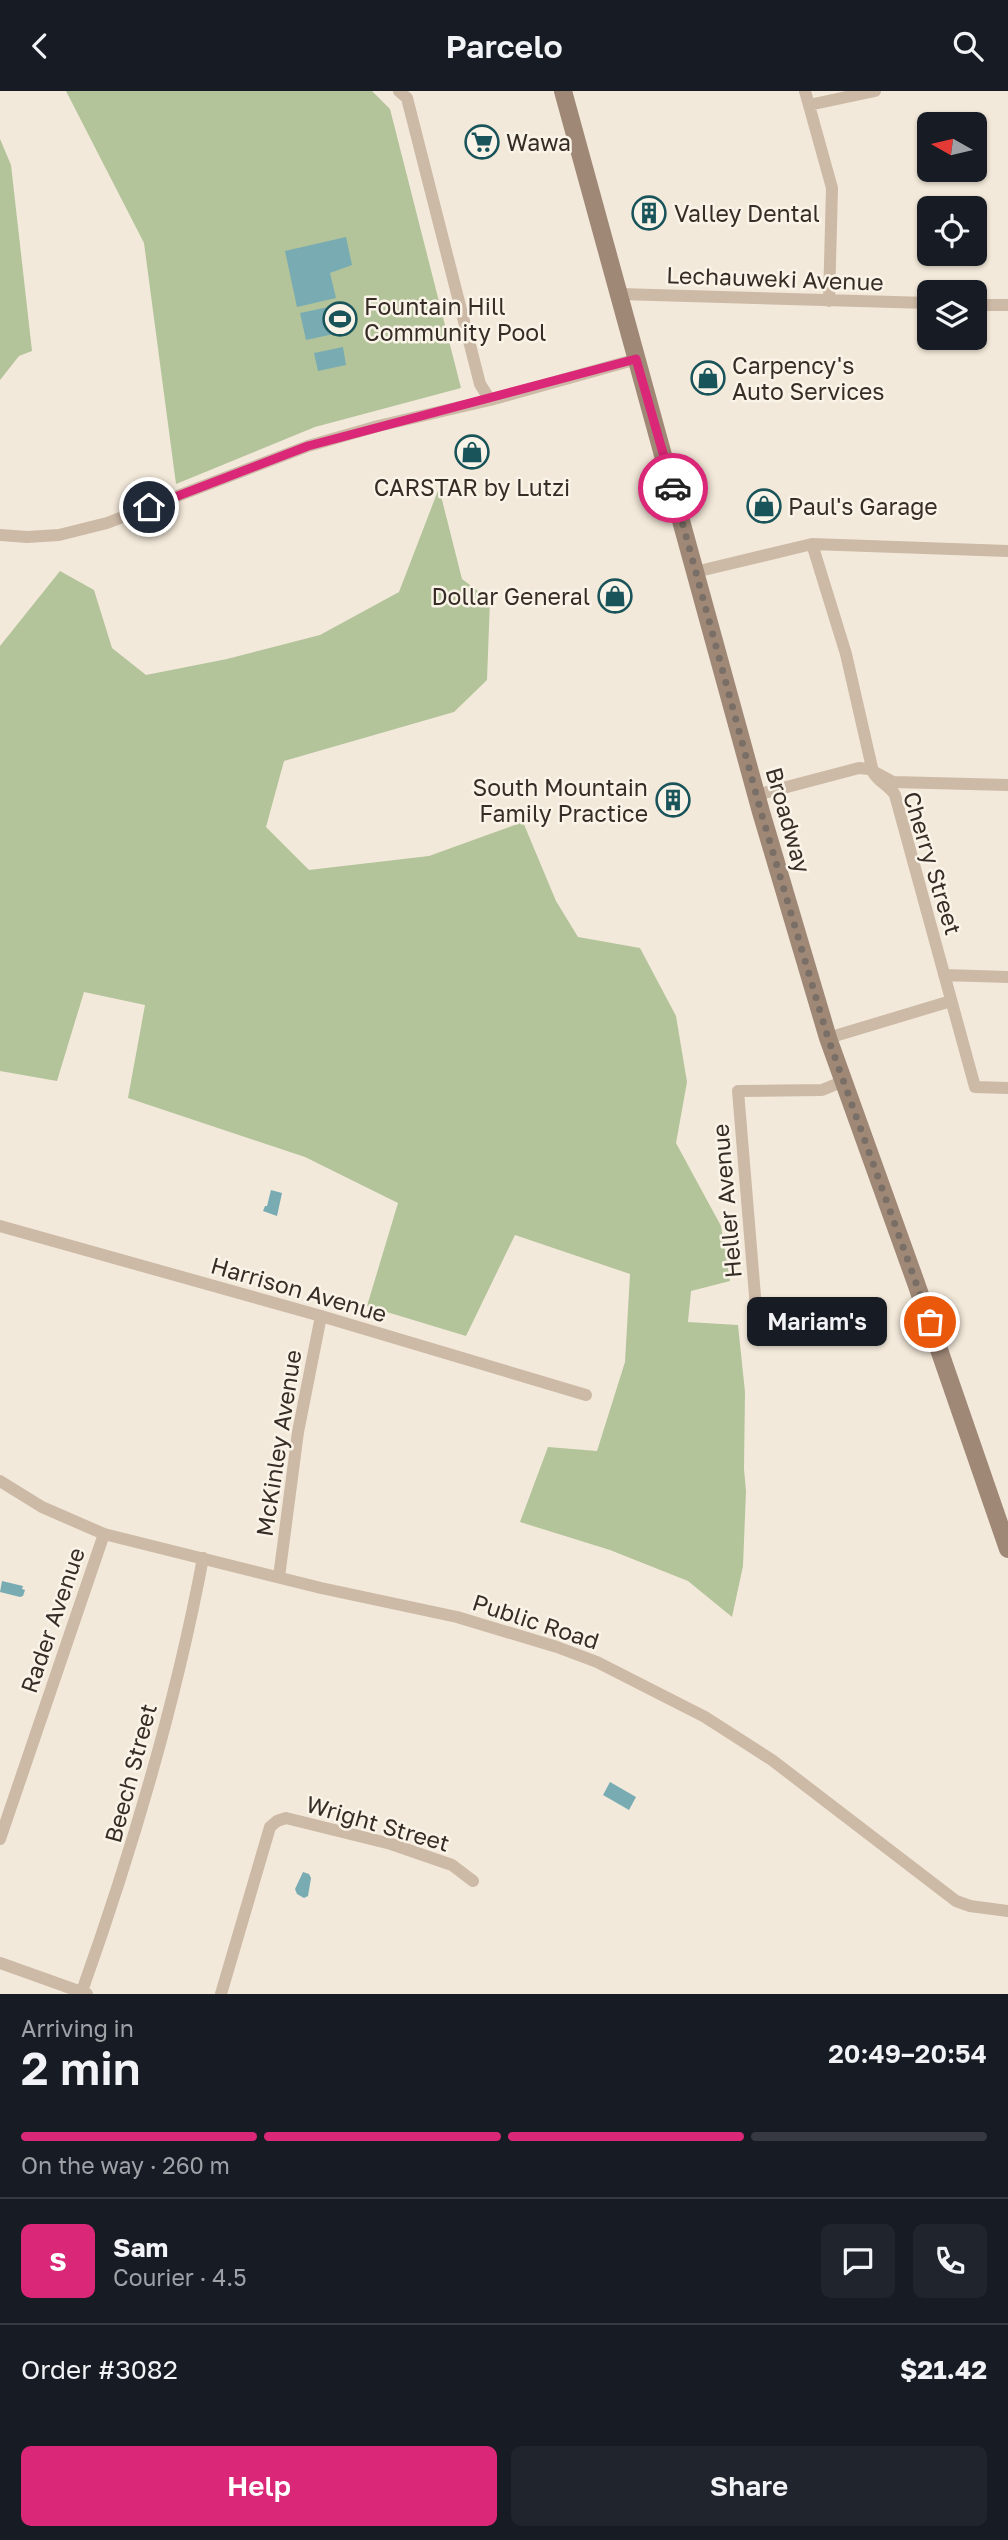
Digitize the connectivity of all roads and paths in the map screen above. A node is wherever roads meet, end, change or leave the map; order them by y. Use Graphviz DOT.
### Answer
graph roads {
  1 [pos="563,91"];
  2 [pos="805,91"];
  3 [pos="875,91"];
  4 [pos="404,93"];
  5 [pos="809,105"];
  6 [pos="620,294"];
  7 [pos="829,301"];
  8 [pos="917,303"];
  9 [pos="987,305"];
  10 [pos="1008,306"];
  11 [pos="636,359"];
  12 [pos="490,400"];
  13 [pos="0,535"];
  14 [pos="812,544"];
  15 [pos="1008,551"];
  16 [pos="695,572"];
  17 [pos="873,772"];
  18 [pos="1008,785"];
  19 [pos="756,795"];
  20 [pos="944,975"];
  21 [pos="1008,978"];
  22 [pos="951,1001"];
  23 [pos="828,1038"];
  24 [pos="844,1081"];
  25 [pos="1008,1088"];
  26 [pos="0,1226"];
  27 [pos="756,1308"];
  28 [pos="321,1316"];
  29 [pos="586,1395"];
  30 [pos="0,1481"];
  31 [pos="104,1534"];
  32 [pos="1008,1549"];
  33 [pos="203,1558"];
  34 [pos="279,1577"];
  35 [pos="0,1839"];
  36 [pos="473,1881"];
  37 [pos="1008,1911"];
  38 [pos="0,1963"];
  39 [pos="84,1993"];
  40 [pos="221,1994"];
  1 -- 6 [label="main road, Broadway"];
  2 -- 5 [label="street"];
  3 -- 5 [label="street"];
  4 -- 12 [label="street"];
  5 -- 7 [label="street"];
  6 -- 7 [label="street, Lechauweki Avenue"];
  6 -- 11 [label="main road, Broadway"];
  7 -- 8 [label="street, Lechauweki Avenue"];
  9 -- 10 [label="street"];
  11 -- 12 [label="street"];
  11 -- 16 [label="main road, Broadway"];
  12 -- 13 [label="street"];
  14 -- 15 [label="street"];
  14 -- 16 [label="street"];
  14 -- 17 [label="street, Cherry Street"];
  16 -- 19 [label="main road, Broadway"];
  17 -- 18 [label="street"];
  17 -- 19 [label="street"];
  17 -- 20 [label="street, Cherry Street"];
  19 -- 23 [label="main road, Broadway"];
  20 -- 21 [label="street"];
  20 -- 22 [label="street, Cherry Street"];
  22 -- 23 [label="street"];
  22 -- 25 [label="street, Cherry Street"];
  23 -- 24 [label="main road, Broadway"];
  24 -- 27 [label="street, Heller Avenue"];
  24 -- 32 [label="main road, Broadway"];
  26 -- 28 [label="street, Harrison Avenue"];
  28 -- 29 [label="street, Harrison Avenue"];
  28 -- 34 [label="street, McKinley Avenue"];
  30 -- 31 [label="street, Public Road"];
  31 -- 33 [label="street, Public Road"];
  31 -- 35 [label="street, Rader Avenue"];
  33 -- 34 [label="street, Public Road"];
  33 -- 39 [label="street, Beech Street"];
  34 -- 37 [label="street, Public Road"];
  36 -- 40 [label="street, Wright Street"];
  38 -- 39 [label="street"];
}
